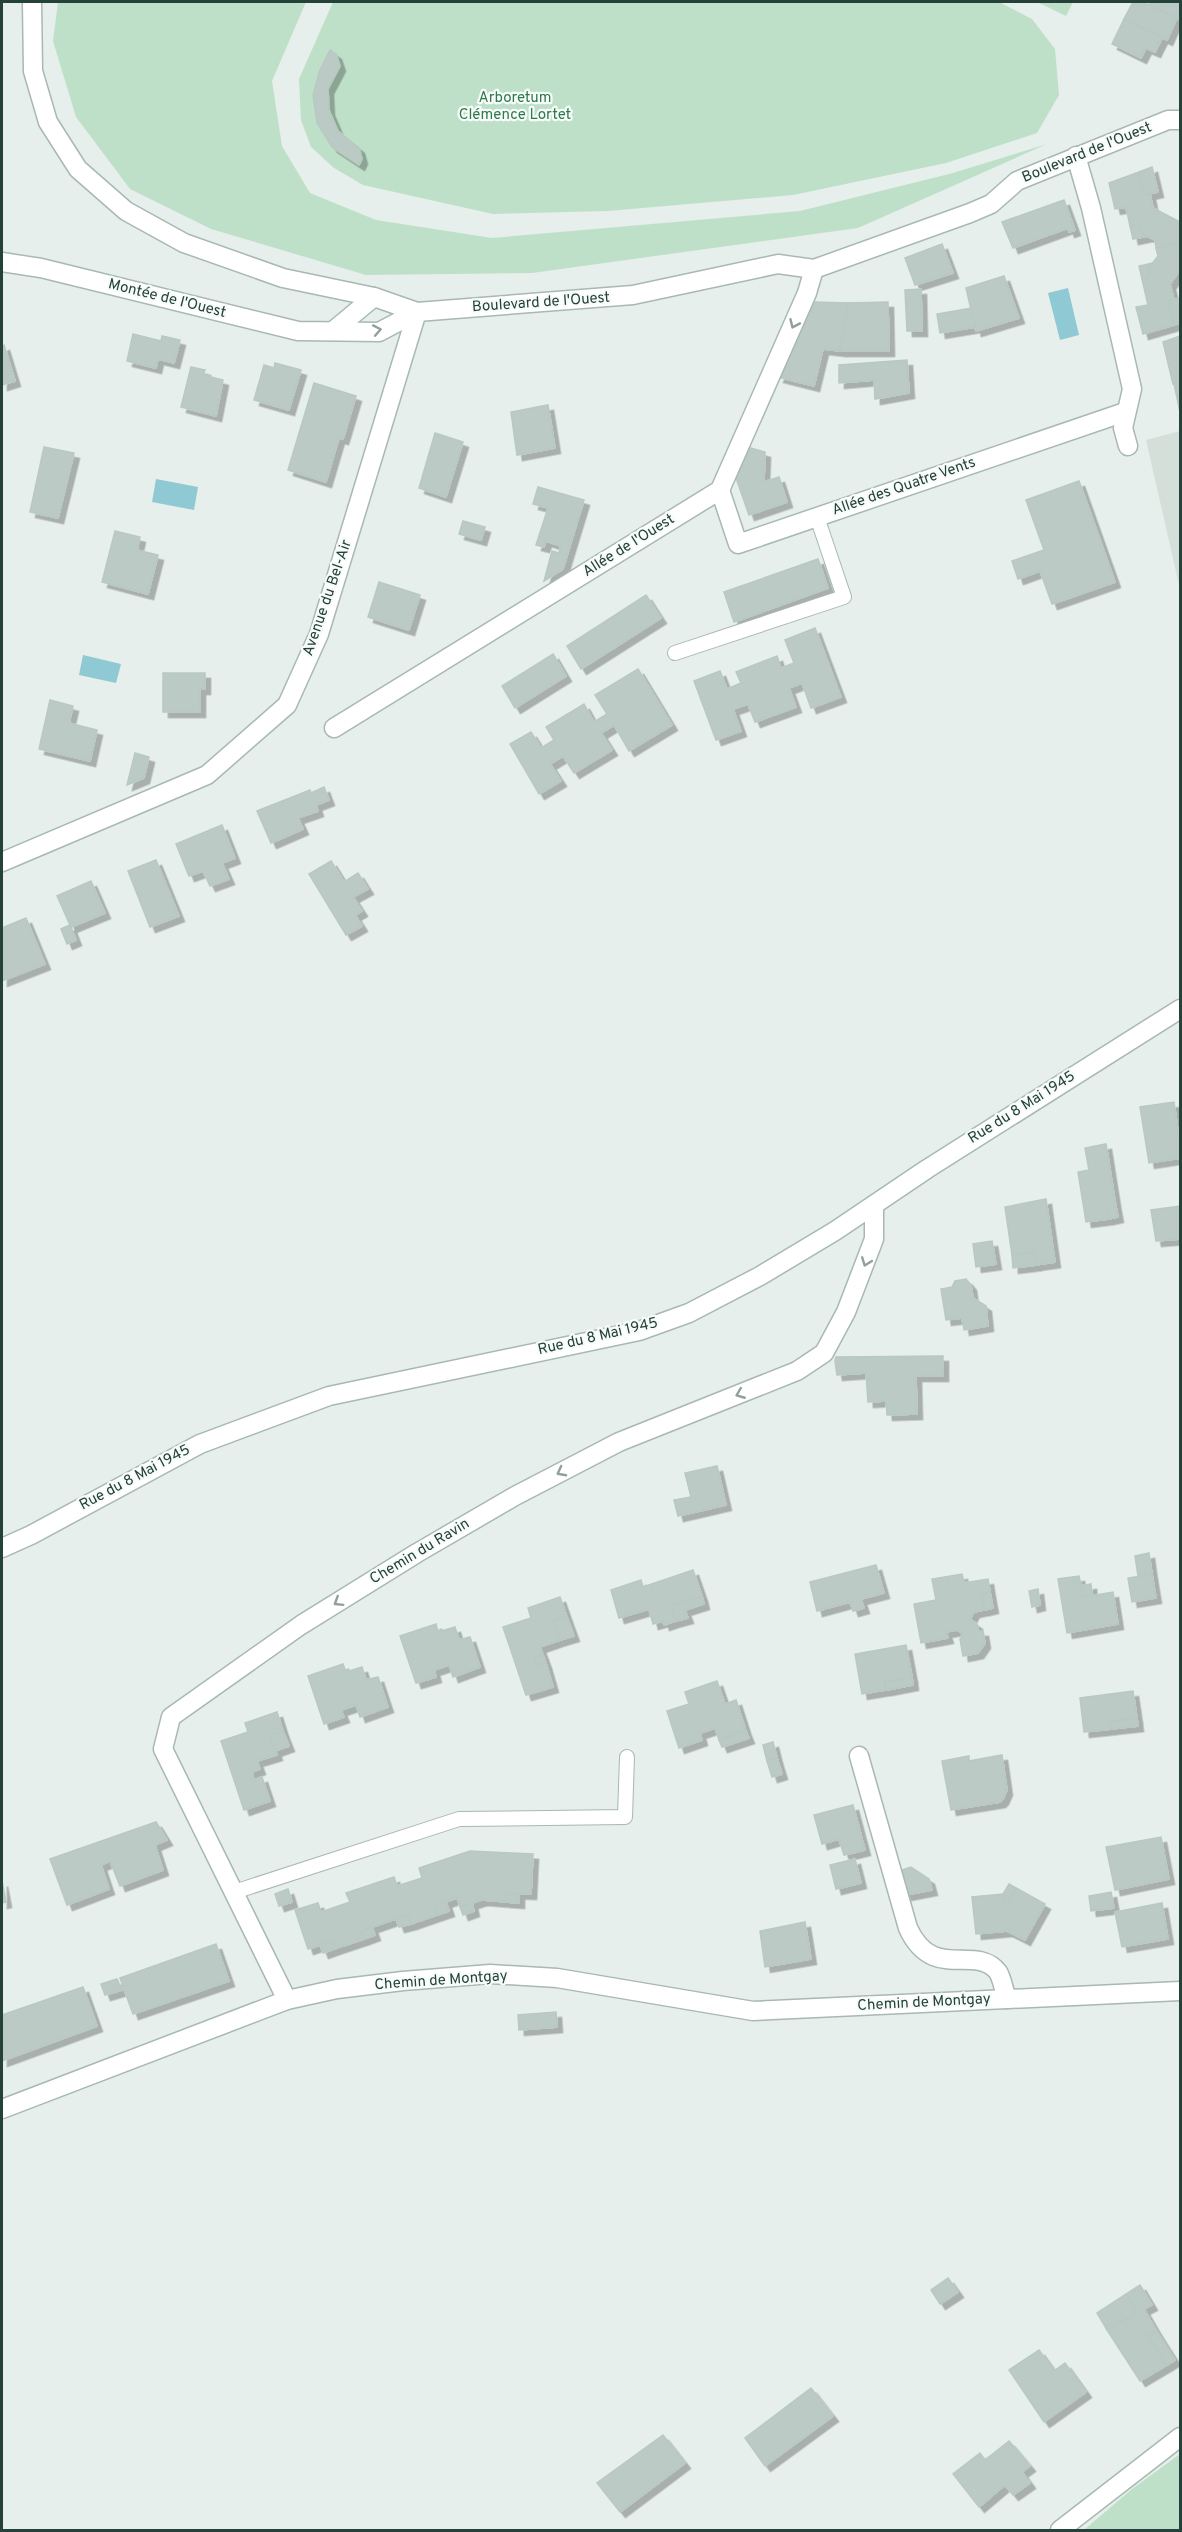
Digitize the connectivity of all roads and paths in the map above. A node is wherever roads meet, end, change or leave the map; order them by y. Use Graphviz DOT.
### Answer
graph roads {
  1 [pos="32,2"];
  2 [pos="1180,120"];
  3 [pos="1076,156"];
  4 [pos="2,262"];
  5 [pos="814,269"];
  6 [pos="374,297"];
  7 [pos="417,312"];
  8 [pos="333,331"];
  9 [pos="1125,412"];
  10 [pos="1128,446"];
  11 [pos="720,490"];
  12 [pos="817,516"];
  13 [pos="675,653"];
  14 [pos="334,728"];
  15 [pos="2,862"];
  16 [pos="1180,1009"];
  17 [pos="874,1205"];
  18 [pos="2,1548"];
  19 [pos="859,1756"];
  20 [pos="627,1757"];
  21 [pos="234,1892"];
  22 [pos="1180,1991"];
  23 [pos="1007,1999"];
  24 [pos="287,2000"];
  25 [pos="2,2109"];
  26 [pos="1180,2437"];
  27 [pos="1060,2530"];
  1 -- 6 [label="street, Boulevard de l'Ouest"];
  2 -- 3 [label="street, Boulevard de l'Ouest"];
  3 -- 5 [label="street, Boulevard de l'Ouest"];
  3 -- 9 [label="street"];
  4 -- 8 [label="street, Montée de l'Ouest"];
  5 -- 7 [label="street, Boulevard de l'Ouest"];
  5 -- 11 [label="street, one-way"];
  6 -- 7 [label="street, Boulevard de l'Ouest"];
  6 -- 8 [label="street"];
  8 -- 7 [label="street, Montée de l'Ouest, one-way"];
  7 -- 15 [label="street, Avenue du Bel-Air"];
  9 -- 10 [label="street"];
  9 -- 12 [label="street, Allée des Quatre Vents"];
  11 -- 12 [label="street, Allée des Quatre Vents"];
  11 -- 14 [label="street, Allée de l'Ouest"];
  12 -- 13 [label="lane"];
  16 -- 17 [label="street, Rue du 8 Mai 1945"];
  17 -- 18 [label="street, Rue du 8 Mai 1945"];
  17 -- 21 [label="street, Chemin du Ravin, one-way"];
  19 -- 23 [label="street, Chemin de Montgay"];
  20 -- 21 [label="lane"];
  21 -- 24 [label="street, Chemin du Ravin"];
  22 -- 23 [label="street, Chemin de Montgay"];
  23 -- 24 [label="street, Chemin de Montgay"];
  24 -- 25 [label="street, Chemin de Montgay"];
  26 -- 27 [label="street"];
}
